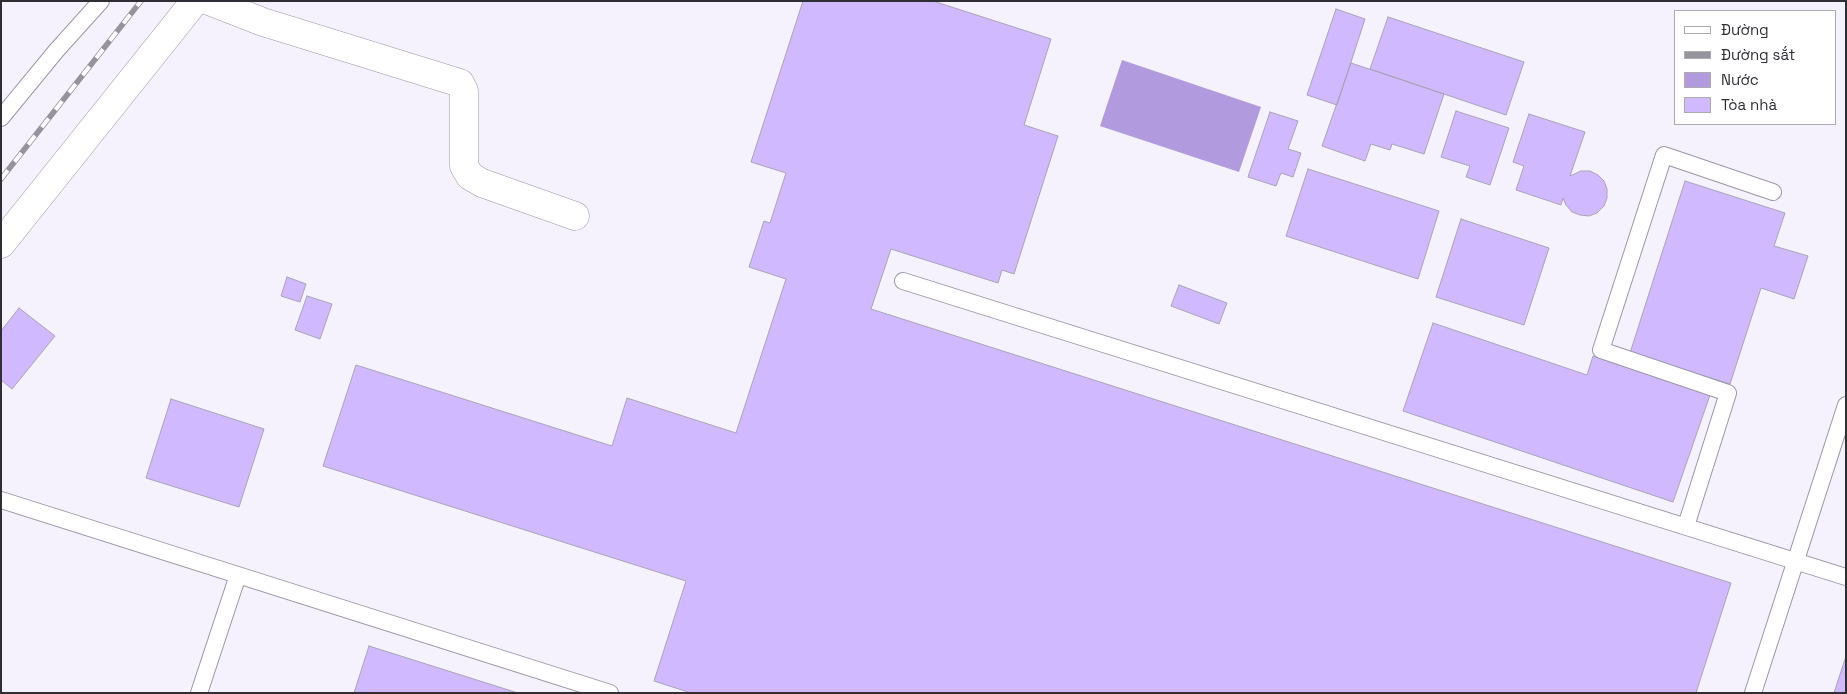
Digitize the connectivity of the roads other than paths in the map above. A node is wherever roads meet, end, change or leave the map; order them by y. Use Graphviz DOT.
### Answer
graph roads {
  1 [pos="101,1"];
  2 [pos="195,1"];
  3 [pos="209,1"];
  4 [pos="1,118"];
  5 [pos="1773,192"];
  6 [pos="575,216"];
  7 [pos="1,244"];
  8 [pos="903,281"];
  9 [pos="1846,405"];
  10 [pos="1,500"];
  11 [pos="1686,526"];
  12 [pos="1796,560"];
  13 [pos="238,575"];
  14 [pos="1846,577"];
  15 [pos="199,693"];
  16 [pos="610,693"];
  17 [pos="1753,693"];
  1 -- 4 [label="lane"];
  2 -- 7 [label="street"];
  3 -- 6 [label="street"];
  5 -- 11 [label="lane"];
  8 -- 11 [label="lane"];
  9 -- 12 [label="lane"];
  10 -- 13 [label="lane"];
  11 -- 12 [label="lane"];
  12 -- 14 [label="lane"];
  12 -- 17 [label="lane"];
  13 -- 15 [label="lane"];
  13 -- 16 [label="lane"];
}
